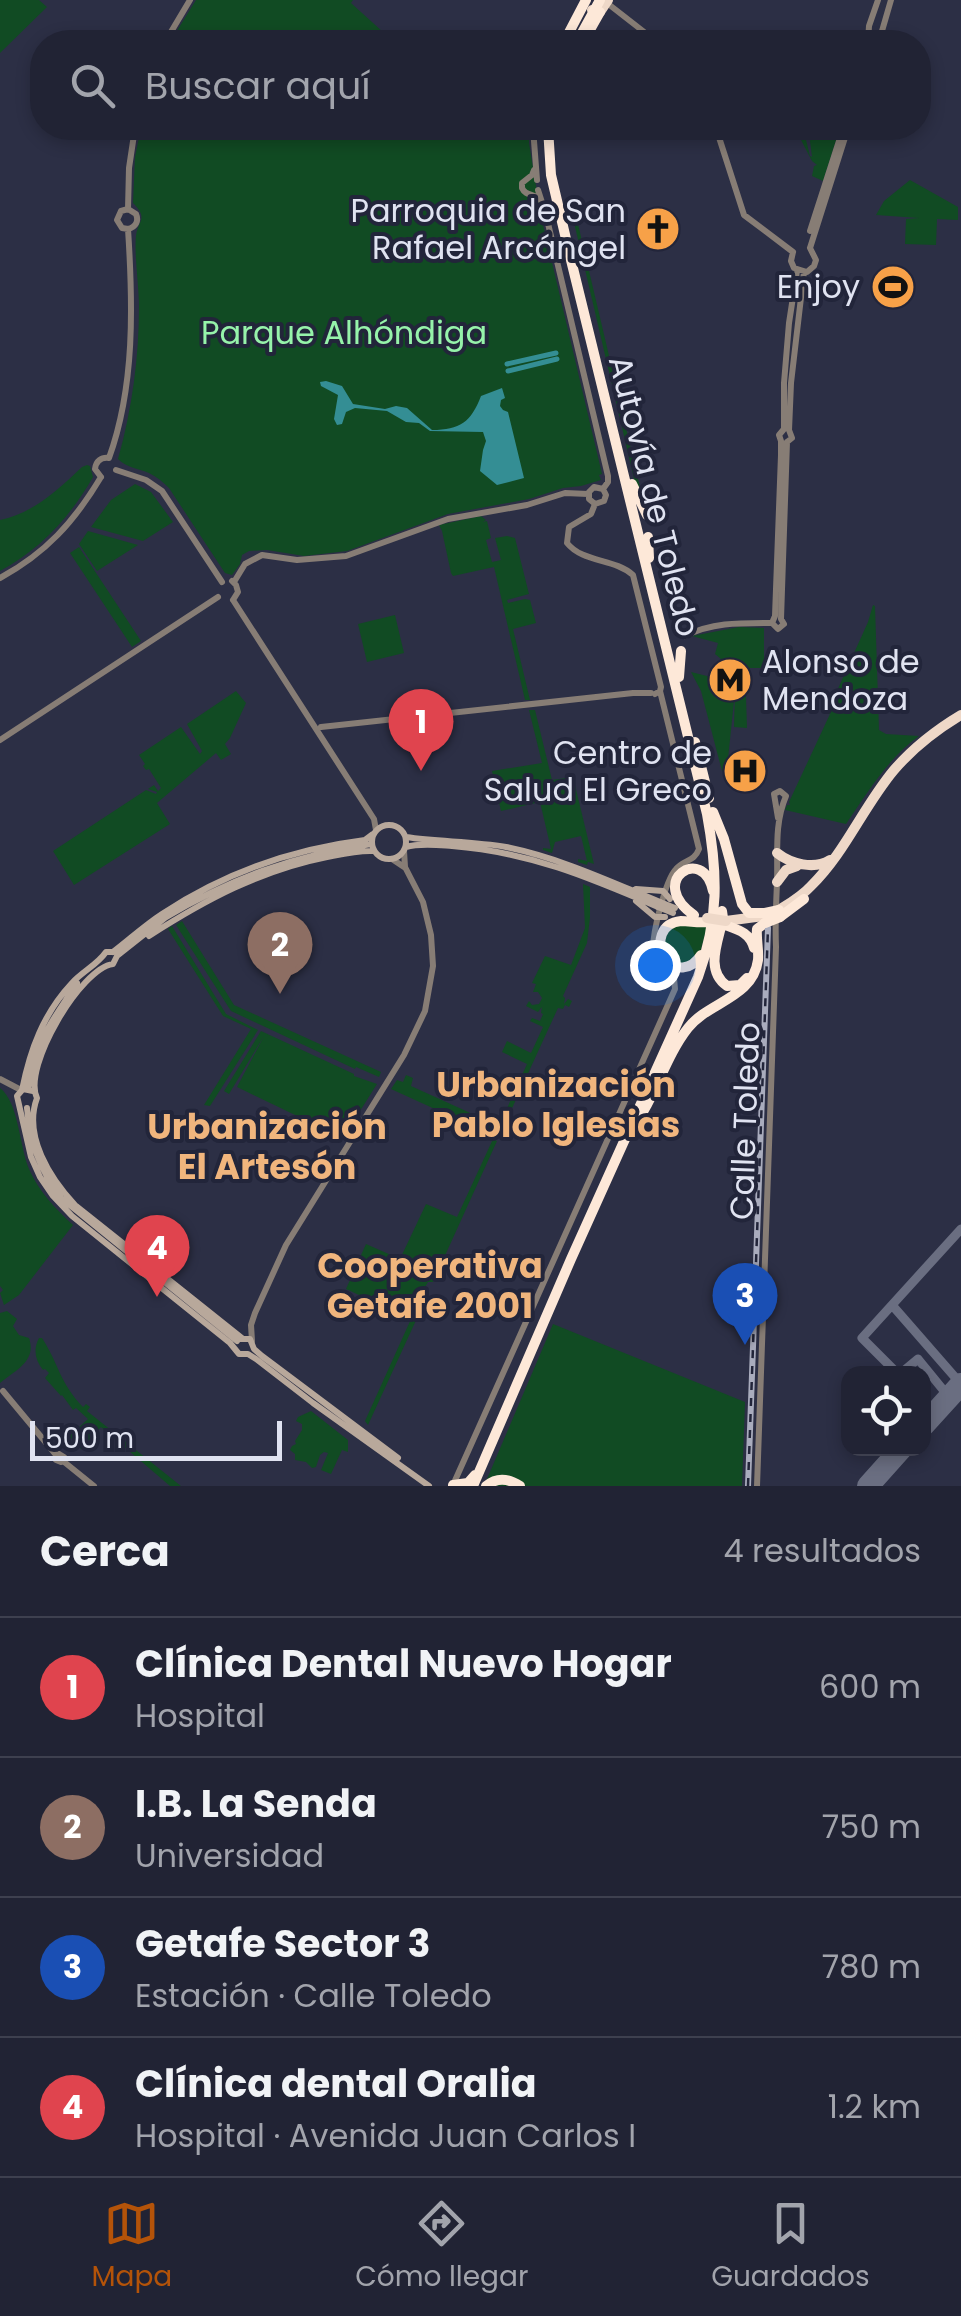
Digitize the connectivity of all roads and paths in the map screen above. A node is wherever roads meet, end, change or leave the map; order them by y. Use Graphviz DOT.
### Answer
graph roads {
  1 [pos="190,0"];
  2 [pos="878,0"];
  3 [pos="891,0"];
  4 [pos="598,2"];
  5 [pos="172,30"];
  6 [pos="580,30"];
  7 [pos="638,30"];
  8 [pos="873,30"];
  9 [pos="874,30"];
  10 [pos="133,140"];
  11 [pos="533,140"];
  12 [pos="550,140"];
  13 [pos="720,140"];
  14 [pos="842,140"];
  15 [pos="533,179"];
  16 [pos="535,192"];
  17 [pos="128,209"];
  18 [pos="128,229"];
  19 [pos="806,247"];
  20 [pos="792,252"];
  21 [pos="800,271"];
  22 [pos="109,458"];
  23 [pos="116,470"];
  24 [pos="101,478"];
  25 [pos="629,484"];
  26 [pos="603,489"];
  27 [pos="588,494"];
  28 [pos="625,501"];
  29 [pos="595,504"];
  30 [pos="648,514"];
  31 [pos="634,534"];
  32 [pos="648,537"];
  33 [pos="646,554"];
  34 [pos="0,578"];
  35 [pos="222,582"];
  36 [pos="234,582"];
  37 [pos="218,597"];
  38 [pos="233,600"];
  39 [pos="684,632"];
  40 [pos="681,650"];
  41 [pos="680,677"];
  42 [pos="654,689"];
  43 [pos="961,719"];
  44 [pos="321,732"];
  45 [pos="0,740"];
  46 [pos="698,784"];
  47 [pos="779,802"];
  48 [pos="713,812"];
  49 [pos="374,819"];
  50 [pos="386,825"];
  51 [pos="375,832"];
  52 [pos="406,837"];
  53 [pos="372,847"];
  54 [pos="405,849"];
  55 [pos="838,852"];
  56 [pos="776,856"];
  57 [pos="392,860"];
  58 [pos="693,860"];
  59 [pos="563,862"];
  60 [pos="798,866"];
  61 [pos="406,868"];
  62 [pos="577,872"];
  63 [pos="671,876"];
  64 [pos="777,882"];
  65 [pos="651,891"];
  66 [pos="802,898"];
  67 [pos="659,904"];
  68 [pos="668,908"];
  69 [pos="648,910"];
  70 [pos="694,915"];
  71 [pos="722,916"];
  72 [pos="763,919"];
  73 [pos="708,924"];
  74 [pos="654,933"];
  75 [pos="134,940"];
  76 [pos="92,971"];
  77 [pos="20,1093"];
  78 [pos="644,1111"];
  79 [pos="252,1325"];
  80 [pos="239,1341"];
  81 [pos="252,1344"];
  82 [pos="248,1354"];
  83 [pos="3,1391"];
  84 [pos="494,1440"];
  85 [pos="457,1480"];
  86 [pos="94,1486"];
  87 [pos="432,1486"];
  88 [pos="480,1486"];
  89 [pos="520,1486"];
  90 [pos="757,1486"];
  1 -- 5 [label="street"];
  2 -- 8 [label="street"];
  3 -- 9 [label="street"];
  4 -- 6 [label="highway, bridge"];
  4 -- 7 [label="street"];
  10 -- 17 [label="street"];
  11 -- 15 [label="street"];
  12 -- 25 [label="highway, Autovía de Toledo"];
  13 -- 20 [label="street"];
  14 -- 19 [label="street"];
  15 -- 16 [label="street"];
  15 -- 16 [label="street"];
  16 -- 26 [label="street"];
  17 -- 18 [label="street"];
  17 -- 18 [label="street"];
  18 -- 22 [label="street"];
  19 -- 20 [label="street"];
  19 -- 21 [label="street"];
  20 -- 21 [label="street"];
  21 -- 39 [label="street"];
  22 -- 23 [label="street"];
  22 -- 24 [label="street"];
  23 -- 24 [label="street"];
  23 -- 35 [label="street"];
  24 -- 34 [label="street"];
  25 -- 28 [label="highway"];
  25 -- 30 [label="highway"];
  25 -- 33 [label="highway, Autovía de Toledo"];
  26 -- 27 [label="street"];
  26 -- 29 [label="street"];
  27 -- 29 [label="street"];
  27 -- 36 [label="street"];
  29 -- 42 [label="street"];
  31 -- 33 [label="highway"];
  32 -- 33 [label="highway"];
  33 -- 41 [label="highway, Autovía de Toledo"];
  33 -- 46 [label="highway, Autovía de Toledo"];
  35 -- 36 [label="street"];
  35 -- 37 [label="street"];
  36 -- 38 [label="street"];
  37 -- 38 [label="street"];
  37 -- 45 [label="street"];
  38 -- 44 [label="street"];
  40 -- 41 [label="highway"];
  41 -- 48 [label="highway, Autovía de Toledo"];
  42 -- 44 [label="street"];
  42 -- 58 [label="street"];
  43 -- 55 [label="highway"];
  43 -- 66 [label="highway"];
  44 -- 49 [label="street"];
  46 -- 58 [label="highway"];
  46 -- 71 [label="highway, Autovía de Toledo"];
  47 -- 56 [label="street, Calle Toledo"];
  48 -- 71 [label="highway, Autovía de Toledo"];
  48 -- 72 [label="highway"];
  49 -- 50 [label="street"];
  49 -- 51 [label="street"];
  50 -- 51 [label="main road"];
  50 -- 52 [label="main road"];
  51 -- 53 [label="main road"];
  51 -- 75 [label="main road"];
  52 -- 54 [label="main road"];
  52 -- 59 [label="main road"];
  53 -- 57 [label="main road"];
  53 -- 75 [label="main road"];
  53 -- 75 [label="main road"];
  54 -- 57 [label="main road"];
  54 -- 61 [label="street"];
  54 -- 62 [label="main road"];
  55 -- 56 [label="highway"];
  55 -- 66 [label="highway"];
  56 -- 60 [label="highway"];
  56 -- 64 [label="street, Calle Toledo"];
  57 -- 61 [label="street"];
  58 -- 63 [label="street"];
  59 -- 65 [label="main road"];
  59 -- 67 [label="main road"];
  60 -- 64 [label="highway"];
  60 -- 66 [label="highway"];
  61 -- 79 [label="street"];
  62 -- 67 [label="main road"];
  62 -- 69 [label="main road"];
  63 -- 65 [label="street"];
  63 -- 68 [label="street"];
  64 -- 90 [label="street, Calle Toledo"];
  65 -- 68 [label="main road"];
  66 -- 72 [label="highway, bridge"];
  67 -- 68 [label="main road, bridge"];
  68 -- 69 [label="main road"];
  68 -- 70 [label="highway"];
  68 -- 73 [label="highway"];
  68 -- 74 [label="street"];
  69 -- 74 [label="street"];
  70 -- 71 [label="highway"];
  70 -- 73 [label="highway"];
  71 -- 71 [label="highway"];
  71 -- 72 [label="highway"];
  71 -- 73 [label="highway, bridge"];
  71 -- 78 [label="highway, Autovía de Toledo"];
  72 -- 78 [label="highway"];
  73 -- 73 [label="highway"];
  73 -- 84 [label="highway"];
  74 -- 85 [label="street"];
  75 -- 76 [label="main road"];
  76 -- 77 [label="main road"];
  76 -- 77 [label="main road"];
  77 -- 80 [label="main road"];
  77 -- 80 [label="main road"];
  78 -- 88 [label="highway, Autovía de Toledo"];
  79 -- 80 [label="street"];
  79 -- 81 [label="street"];
  80 -- 81 [label="main road"];
  80 -- 82 [label="main road"];
  81 -- 82 [label="main road"];
  81 -- 87 [label="main road"];
  82 -- 87 [label="main road"];
  83 -- 86 [label="street"];
  84 -- 85 [label="highway"];
  84 -- 88 [label="highway"];
  88 -- 89 [label="highway"];
}
